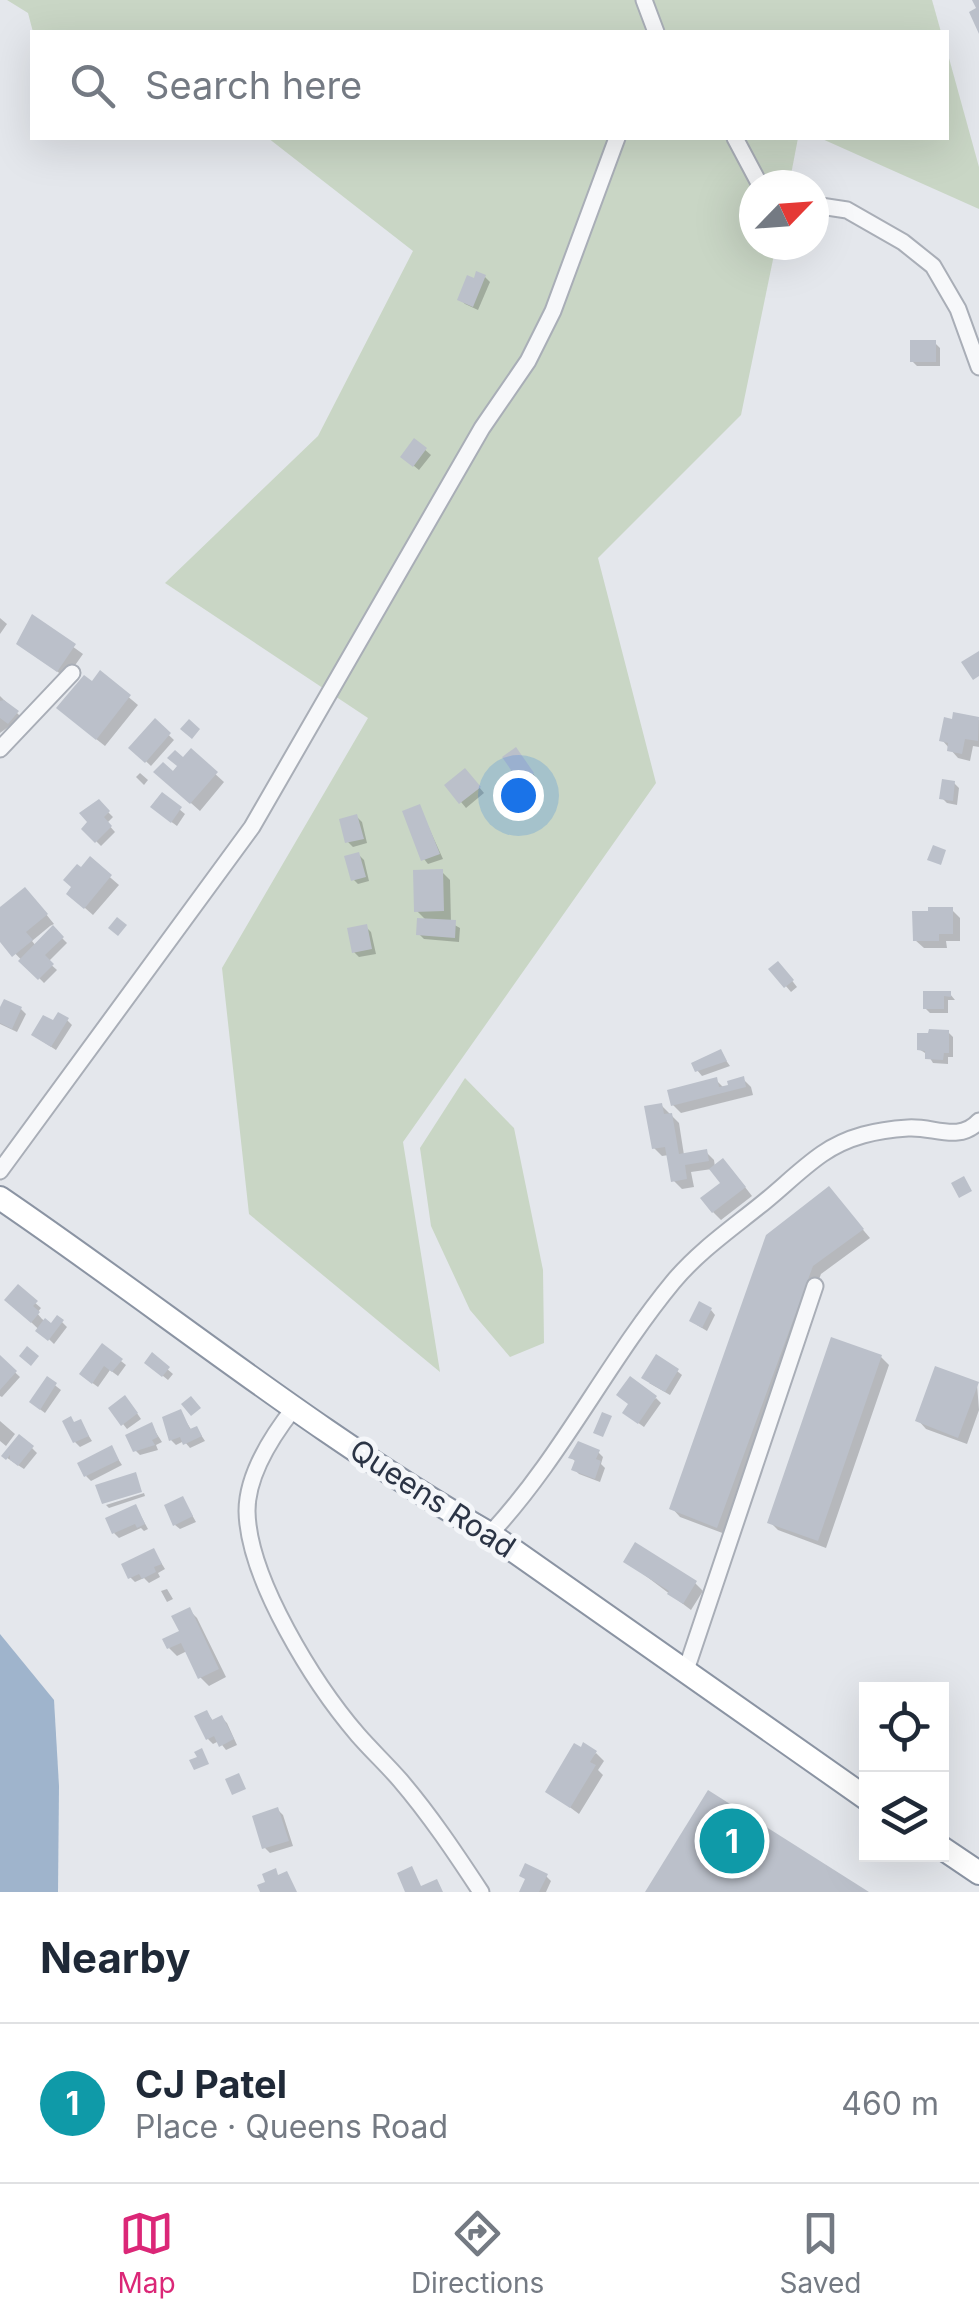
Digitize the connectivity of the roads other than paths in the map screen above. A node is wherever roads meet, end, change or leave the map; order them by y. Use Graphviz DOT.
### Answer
graph roads {
  1 [pos="644,0"];
  2 [pos="655,30"];
  3 [pos="617,140"];
  4 [pos="736,140"];
  5 [pos="752,170"];
  6 [pos="829,207"];
  7 [pos="979,367"];
  8 [pos="72,673"];
  9 [pos="0,748"];
  10 [pos="979,1121"];
  11 [pos="0,1171"];
  12 [pos="0,1198"];
  13 [pos="815,1286"];
  14 [pos="294,1408"];
  15 [pos="490,1534"];
  16 [pos="686,1670"];
  17 [pos="859,1793"];
  18 [pos="949,1853"];
  19 [pos="979,1873"];
  20 [pos="481,1892"];
  1 -- 2 [label="street"];
  3 -- 11 [label="street"];
  4 -- 5 [label="street"];
  6 -- 7 [label="street"];
  8 -- 9 [label="street"];
  10 -- 15 [label="street"];
  12 -- 14 [label="highway, Queens Road"];
  13 -- 16 [label="street"];
  14 -- 15 [label="highway, Queens Road"];
  14 -- 20 [label="street"];
  15 -- 16 [label="highway, Queens Road"];
  16 -- 17 [label="highway, Queens Road"];
  18 -- 19 [label="highway"];
}
